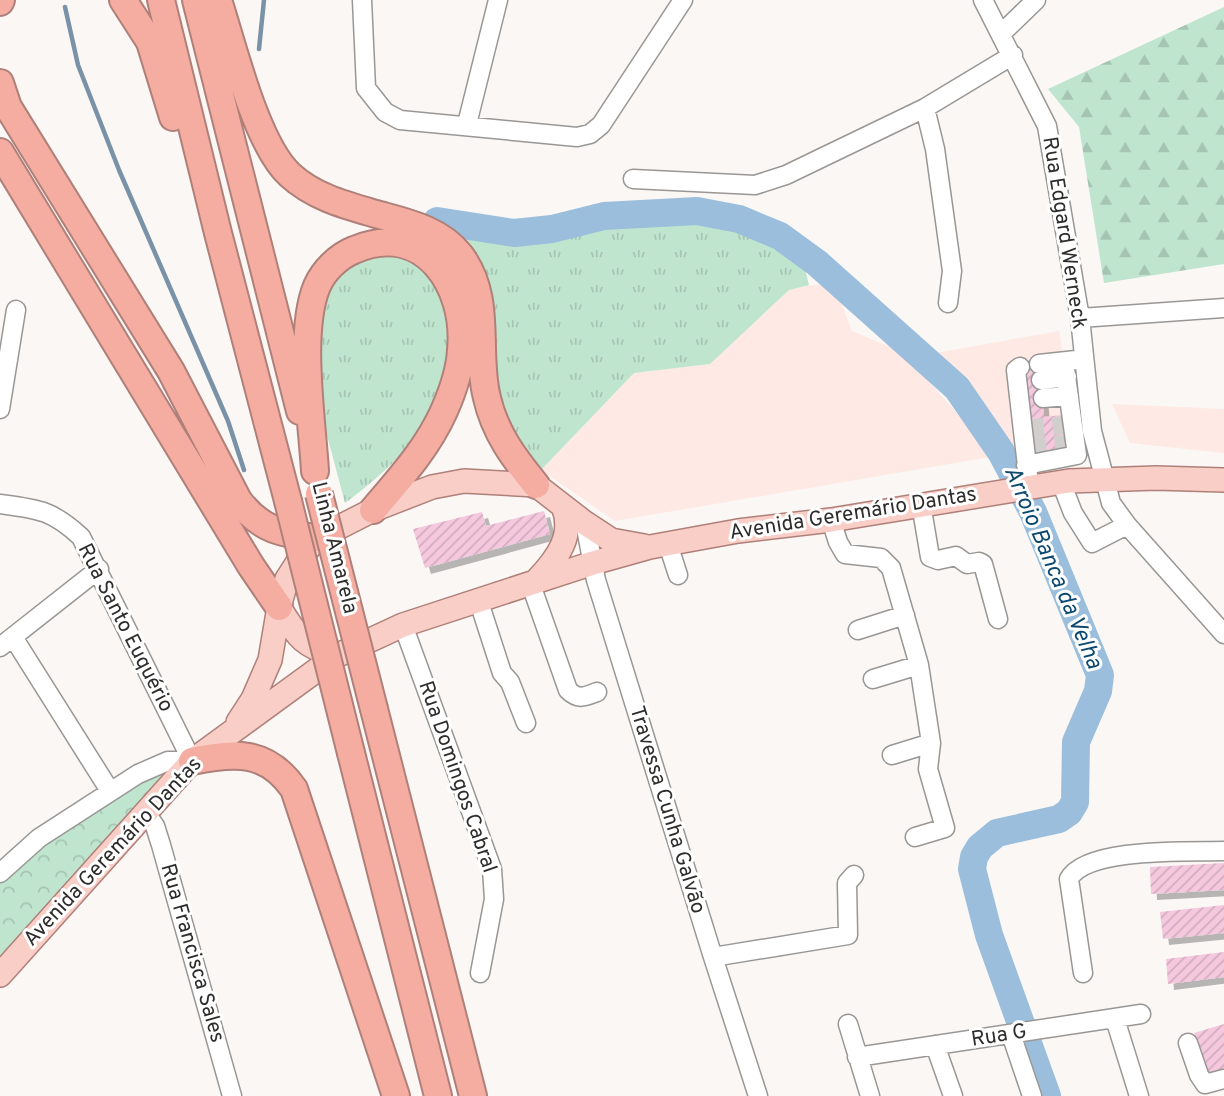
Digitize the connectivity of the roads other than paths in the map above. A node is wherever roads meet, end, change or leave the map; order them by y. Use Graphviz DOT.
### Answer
graph roads {
  1 [pos="123,0"];
  2 [pos="161,0"];
  3 [pos="196,0"];
  4 [pos="218,0"];
  5 [pos="362,0"];
  6 [pos="498,0"];
  7 [pos="683,0"];
  8 [pos="983,0"];
  9 [pos="1036,0"];
  10 [pos="1002,33"];
  11 [pos="1013,55"];
  12 [pos="0,83"];
  13 [pos="925,108"];
  14 [pos="467,124"];
  15 [pos="0,152"];
  16 [pos="633,179"];
  17 [pos="218,233"];
  18 [pos="948,303"];
  19 [pos="1224,308"];
  20 [pos="16,310"];
  21 [pos="1080,318"];
  22 [pos="1083,360"];
  23 [pos="1066,370"];
  24 [pos="3,371"];
  25 [pos="1040,372"];
  26 [pos="1019,377"];
  27 [pos="1069,396"];
  28 [pos="1042,398"];
  29 [pos="0,409"];
  30 [pos="1027,456"];
  31 [pos="1104,480"];
  32 [pos="1224,480"];
  33 [pos="1061,482"];
  34 [pos="317,483"];
  35 [pos="536,485"];
  36 [pos="0,503"];
  37 [pos="921,504"];
  38 [pos="563,506"];
  39 [pos="373,510"];
  40 [pos="831,520"];
  41 [pos="584,523"];
  42 [pos="1127,525"];
  43 [pos="317,538"];
  44 [pos="659,546"];
  45 [pos="593,563"];
  46 [pos="99,569"];
  47 [pos="678,575"];
  48 [pos="533,581"];
  49 [pos="478,599"];
  50 [pos="279,607"];
  51 [pos="905,615"];
  52 [pos="998,619"];
  53 [pos="403,625"];
  54 [pos="858,630"];
  55 [pos="1224,634"];
  56 [pos="7,642"];
  57 [pos="337,656"];
  58 [pos="919,665"];
  59 [pos="873,679"];
  60 [pos="597,692"];
  61 [pos="526,723"];
  62 [pos="230,734"];
  63 [pos="931,743"];
  64 [pos="892,755"];
  65 [pos="192,761"];
  66 [pos="110,792"];
  67 [pos="146,813"];
  68 [pos="915,837"];
  69 [pos="1224,851"];
  70 [pos="0,873"];
  71 [pos="854,875"];
  72 [pos="713,957"];
  73 [pos="6,968"];
  74 [pos="480,973"];
  75 [pos="1083,974"];
  76 [pos="0,989"];
  77 [pos="1141,1014"];
  78 [pos="1115,1019"];
  79 [pos="848,1024"];
  80 [pos="1011,1034"];
  81 [pos="1188,1042"];
  82 [pos="935,1045"];
  83 [pos="857,1057"];
  84 [pos="1224,1079"];
  85 [pos="232,1096"];
  86 [pos="396,1096"];
  87 [pos="438,1096"];
  88 [pos="473,1096"];
  89 [pos="758,1096"];
  90 [pos="870,1096"];
  91 [pos="953,1096"];
  92 [pos="1032,1096"];
  93 [pos="1139,1096"];
  1 -- 17 [label="highway"];
  2 -- 17 [label="highway, Linha Amarela"];
  3 -- 34 [label="highway, Linha Amarela"];
  4 -- 35 [label="highway"];
  5 -- 14 [label="street"];
  6 -- 14 [label="street"];
  7 -- 14 [label="street"];
  8 -- 10 [label="street, Rua Edgard Werneck"];
  9 -- 10 [label="street"];
  10 -- 11 [label="street, Rua Edgard Werneck"];
  11 -- 13 [label="street"];
  11 -- 21 [label="street, Rua Edgard Werneck"];
  12 -- 43 [label="highway"];
  13 -- 16 [label="street"];
  13 -- 18 [label="street"];
  15 -- 50 [label="highway"];
  17 -- 87 [label="highway, Linha Amarela, bridge"];
  19 -- 21 [label="street"];
  20 -- 24 [label="street"];
  21 -- 22 [label="street, Rua Edgard Werneck"];
  22 -- 23 [label="street"];
  22 -- 31 [label="street, Rua Edgard Werneck"];
  23 -- 25 [label="street"];
  23 -- 27 [label="street"];
  24 -- 29 [label="street"];
  26 -- 30 [label="street"];
  27 -- 28 [label="street"];
  27 -- 30 [label="street"];
  30 -- 33 [label="main road, Avenida Geremário Dantas"];
  30 -- 37 [label="main road, Avenida Geremário Dantas"];
  31 -- 32 [label="main road, Avenida Geremário Dantas"];
  31 -- 33 [label="main road, Avenida Geremário Dantas"];
  31 -- 42 [label="street, Rua Edgard Werneck"];
  33 -- 42 [label="street"];
  34 -- 39 [label="highway"];
  34 -- 88 [label="highway, Linha Amarela, bridge"];
  35 -- 38 [label="main road, Avenida Geremário Dantas"];
  35 -- 39 [label="main road, Avenida Geremário Dantas"];
  36 -- 46 [label="street, Rua Santo Euquério"];
  37 -- 40 [label="main road, Avenida Geremário Dantas"];
  37 -- 52 [label="street"];
  38 -- 41 [label="main road, Avenida Geremário Dantas"];
  38 -- 48 [label="main road"];
  39 -- 43 [label="main road, Avenida Geremário Dantas"];
  40 -- 44 [label="main road, Avenida Geremário Dantas"];
  40 -- 51 [label="street"];
  41 -- 44 [label="main road, Avenida Geremário Dantas"];
  41 -- 45 [label="street, Travessa Cunha Galvão"];
  42 -- 55 [label="street, Rua Edgard Werneck"];
  43 -- 50 [label="main road, Avenida Geremário Dantas"];
  44 -- 45 [label="main road, Avenida Geremário Dantas"];
  44 -- 47 [label="street"];
  45 -- 48 [label="main road, Avenida Geremário Dantas"];
  45 -- 72 [label="street, Travessa Cunha Galvão"];
  46 -- 56 [label="street"];
  46 -- 65 [label="street, Rua Santo Euquério"];
  48 -- 49 [label="main road, Avenida Geremário Dantas"];
  48 -- 60 [label="street"];
  49 -- 53 [label="main road, Avenida Geremário Dantas"];
  49 -- 61 [label="street"];
  50 -- 57 [label="main road"];
  50 -- 62 [label="main road, Avenida Geremário Dantas"];
  51 -- 54 [label="street"];
  51 -- 58 [label="street"];
  53 -- 57 [label="main road, Avenida Geremário Dantas"];
  53 -- 74 [label="street, Rua Domingos Cabral"];
  56 -- 66 [label="street"];
  57 -- 62 [label="main road, Avenida Geremário Dantas"];
  58 -- 59 [label="street"];
  58 -- 63 [label="street"];
  62 -- 65 [label="main road, Avenida Geremário Dantas"];
  63 -- 64 [label="street"];
  63 -- 68 [label="street"];
  65 -- 66 [label="street"];
  65 -- 67 [label="main road, Avenida Geremário Dantas"];
  65 -- 86 [label="highway"];
  66 -- 70 [label="street"];
  67 -- 73 [label="main road, Avenida Geremário Dantas"];
  67 -- 85 [label="street, Rua Francisca Sales"];
  69 -- 75 [label="street"];
  71 -- 72 [label="street"];
  72 -- 89 [label="street, Travessa Cunha Galvão"];
  73 -- 76 [label="street"];
  77 -- 78 [label="street, Rua G"];
  78 -- 80 [label="street, Rua G"];
  78 -- 93 [label="street"];
  79 -- 83 [label="street"];
  80 -- 82 [label="street, Rua G"];
  80 -- 92 [label="street"];
  81 -- 84 [label="street"];
  82 -- 83 [label="street, Rua G"];
  82 -- 91 [label="street"];
  83 -- 90 [label="street"];
}
